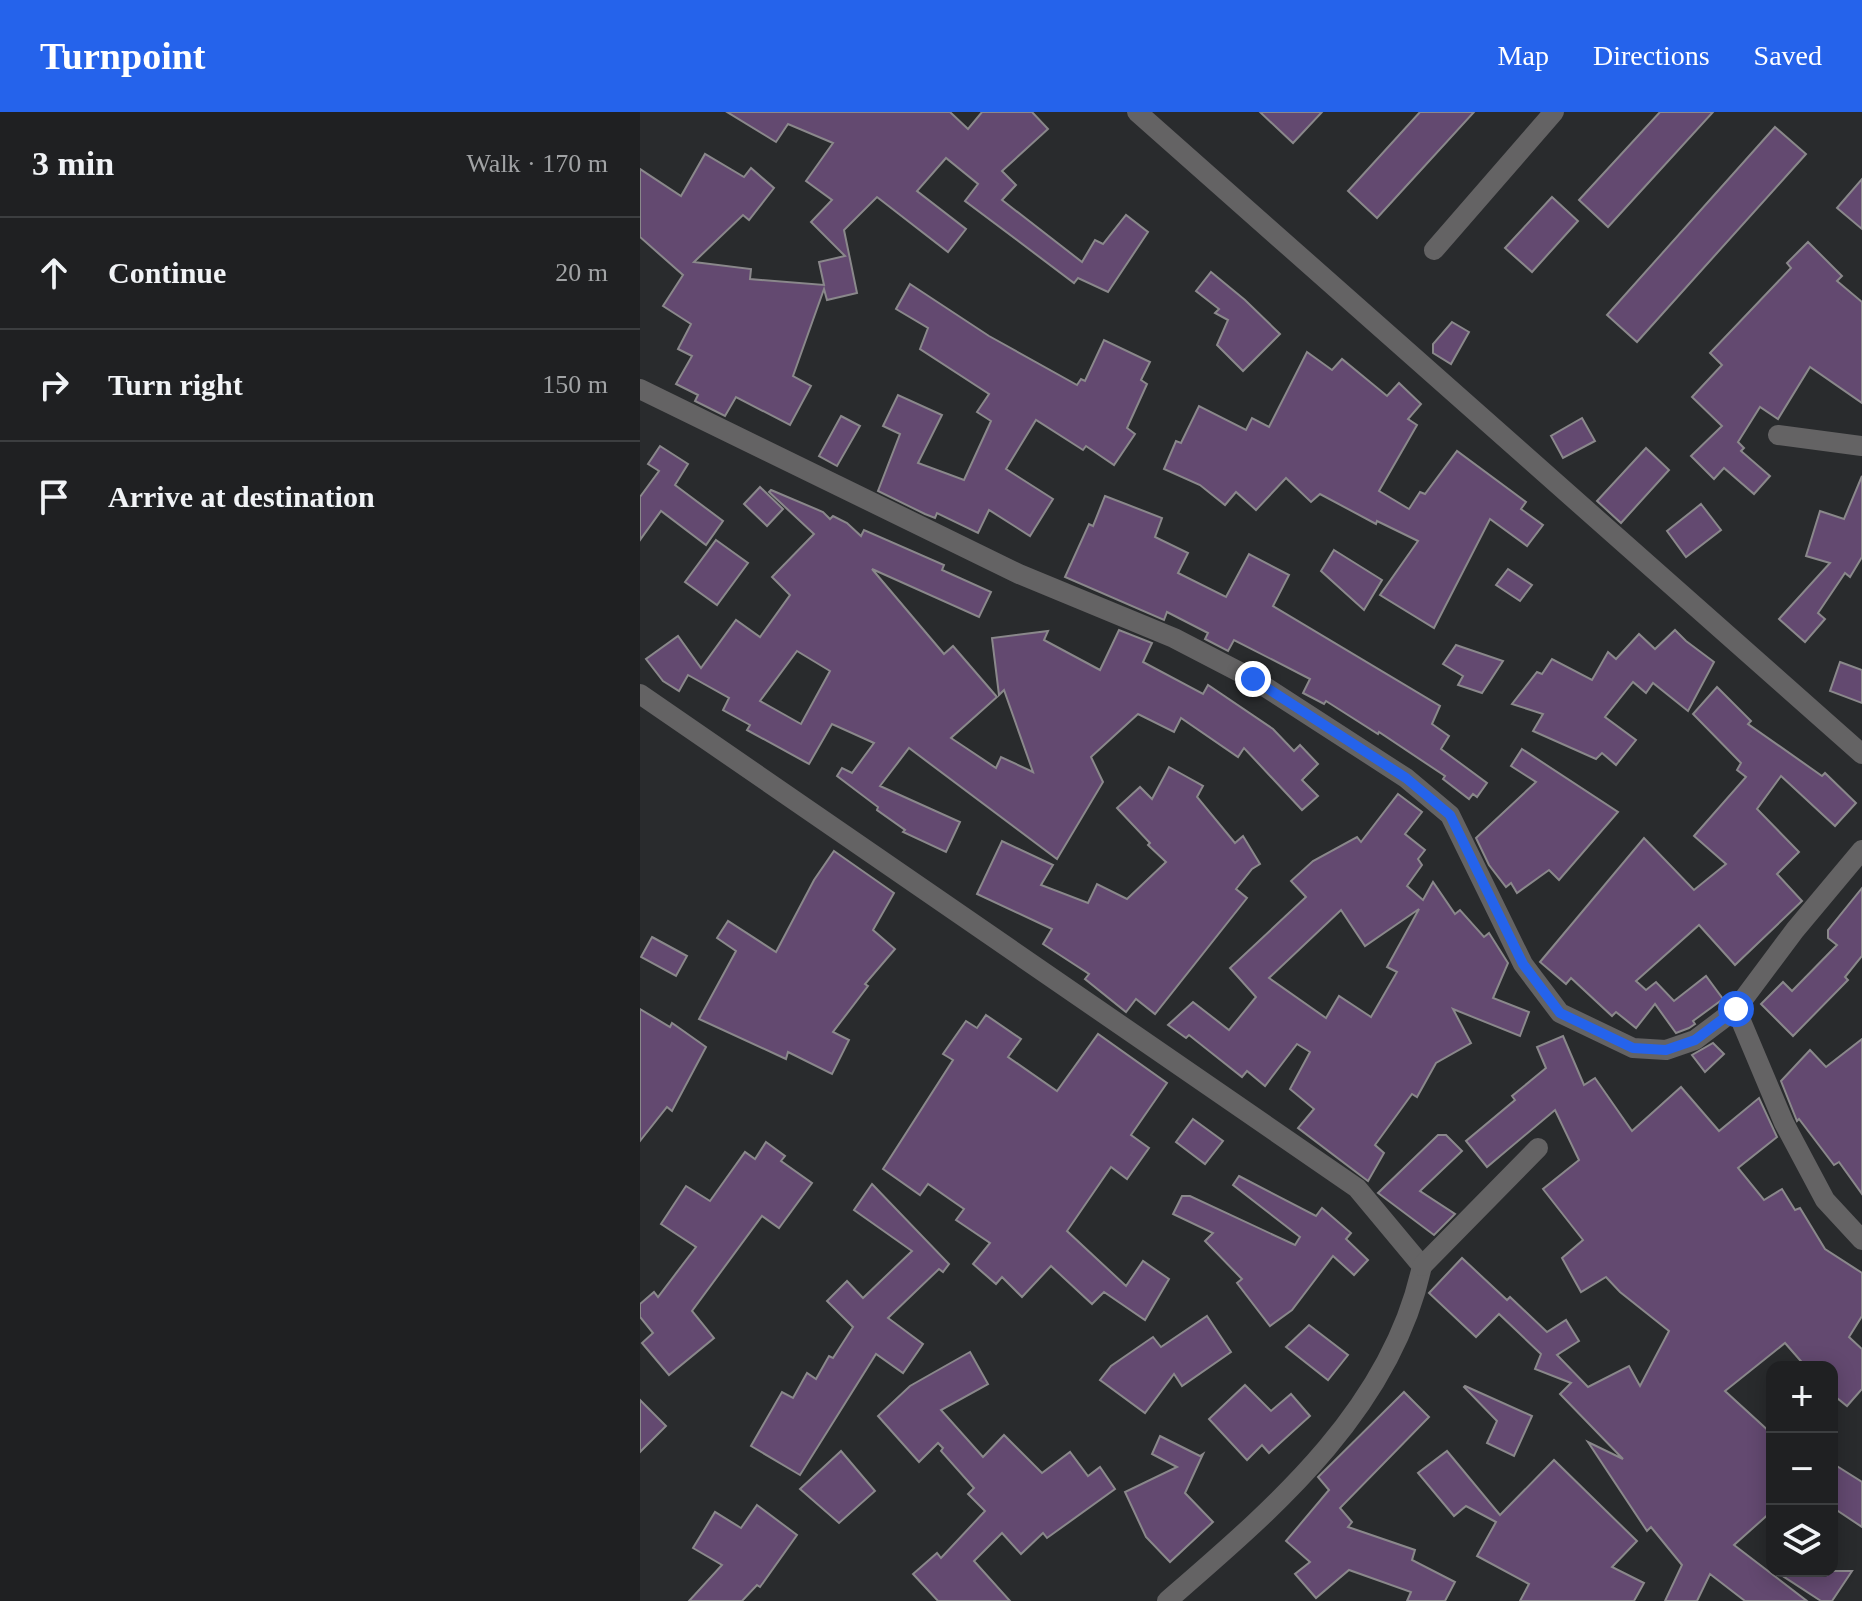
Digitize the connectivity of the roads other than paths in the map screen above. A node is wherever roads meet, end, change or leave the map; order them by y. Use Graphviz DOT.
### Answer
graph roads {
  1 [pos="1137,112"];
  2 [pos="1554,112"];
  3 [pos="1434,250"];
  4 [pos="640,389"];
  5 [pos="1778,435"];
  6 [pos="1862,446"];
  7 [pos="640,694"];
  8 [pos="1862,754"];
  9 [pos="1862,850"];
  10 [pos="1736,1009"];
  11 [pos="1538,1148"];
  12 [pos="1862,1240"];
  13 [pos="1422,1266"];
  14 [pos="1167,1601"];
  1 -- 8 [label="street"];
  2 -- 3 [label="street"];
  4 -- 10 [label="street"];
  5 -- 6 [label="street"];
  7 -- 13 [label="street"];
  9 -- 10 [label="street"];
  10 -- 12 [label="street"];
  11 -- 13 [label="street"];
  13 -- 14 [label="street"];
}
